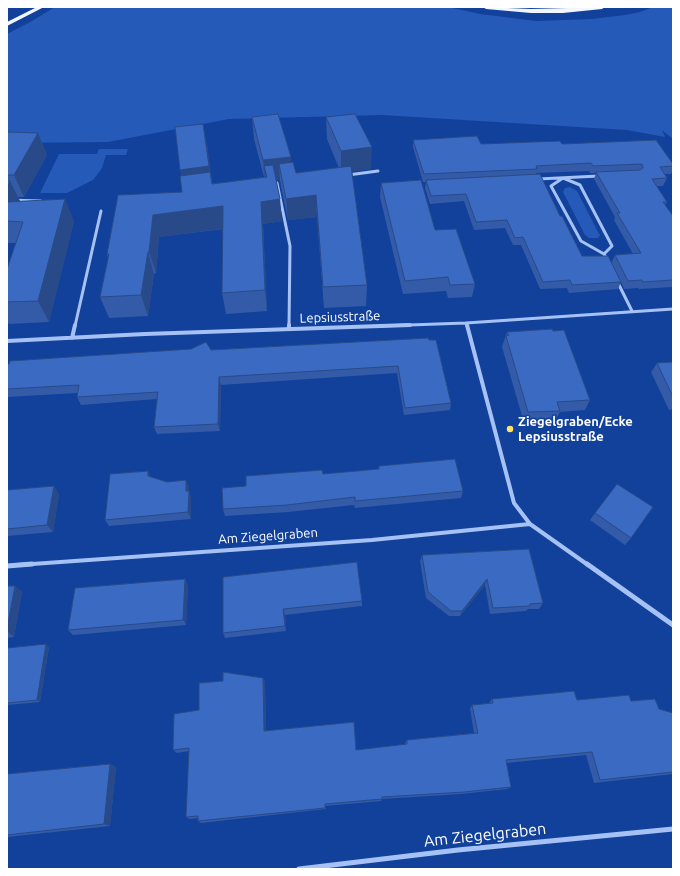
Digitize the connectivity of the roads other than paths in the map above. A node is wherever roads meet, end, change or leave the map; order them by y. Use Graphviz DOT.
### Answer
graph roads {
  1 [pos="41,7"];
  2 [pos="486,7"];
  3 [pos="602,7"];
  4 [pos="7,24"];
  5 [pos="378,171"];
  6 [pos="347,175"];
  7 [pos="600,176"];
  8 [pos="563,178"];
  9 [pos="534,180"];
  10 [pos="285,182"];
  11 [pos="277,183"];
  12 [pos="270,184"];
  13 [pos="7,200"];
  14 [pos="43,201"];
  15 [pos="101,212"];
  16 [pos="604,254"];
  17 [pos="608,262"];
  18 [pos="615,276"];
  19 [pos="673,309"];
  20 [pos="632,311"];
  21 [pos="466,323"];
  22 [pos="289,329"];
  23 [pos="72,338"];
  24 [pos="7,341"];
  25 [pos="530,524"];
  26 [pos="7,566"];
  27 [pos="673,624"];
  28 [pos="673,829"];
  29 [pos="299,869"];
  1 -- 4 [label="main road"];
  2 -- 3 [label="main road"];
  5 -- 6 [label="street"];
  7 -- 8 [label="street"];
  8 -- 9 [label="street"];
  8 -- 16 [label="street"];
  8 -- 16 [label="street"];
  10 -- 11 [label="street"];
  11 -- 12 [label="street"];
  11 -- 22 [label="street"];
  13 -- 14 [label="street"];
  15 -- 23 [label="street"];
  16 -- 17 [label="street"];
  18 -- 20 [label="street"];
  19 -- 20 [label="street, Lepsiusstraße"];
  20 -- 21 [label="street, Lepsiusstraße"];
  21 -- 22 [label="street, Lepsiusstraße"];
  21 -- 25 [label="street"];
  22 -- 23 [label="street, Lepsiusstraße"];
  23 -- 24 [label="street, Lepsiusstraße"];
  25 -- 26 [label="street, Am Ziegelgraben"];
  25 -- 27 [label="street"];
  28 -- 29 [label="street, Am Ziegelgraben"];
}
